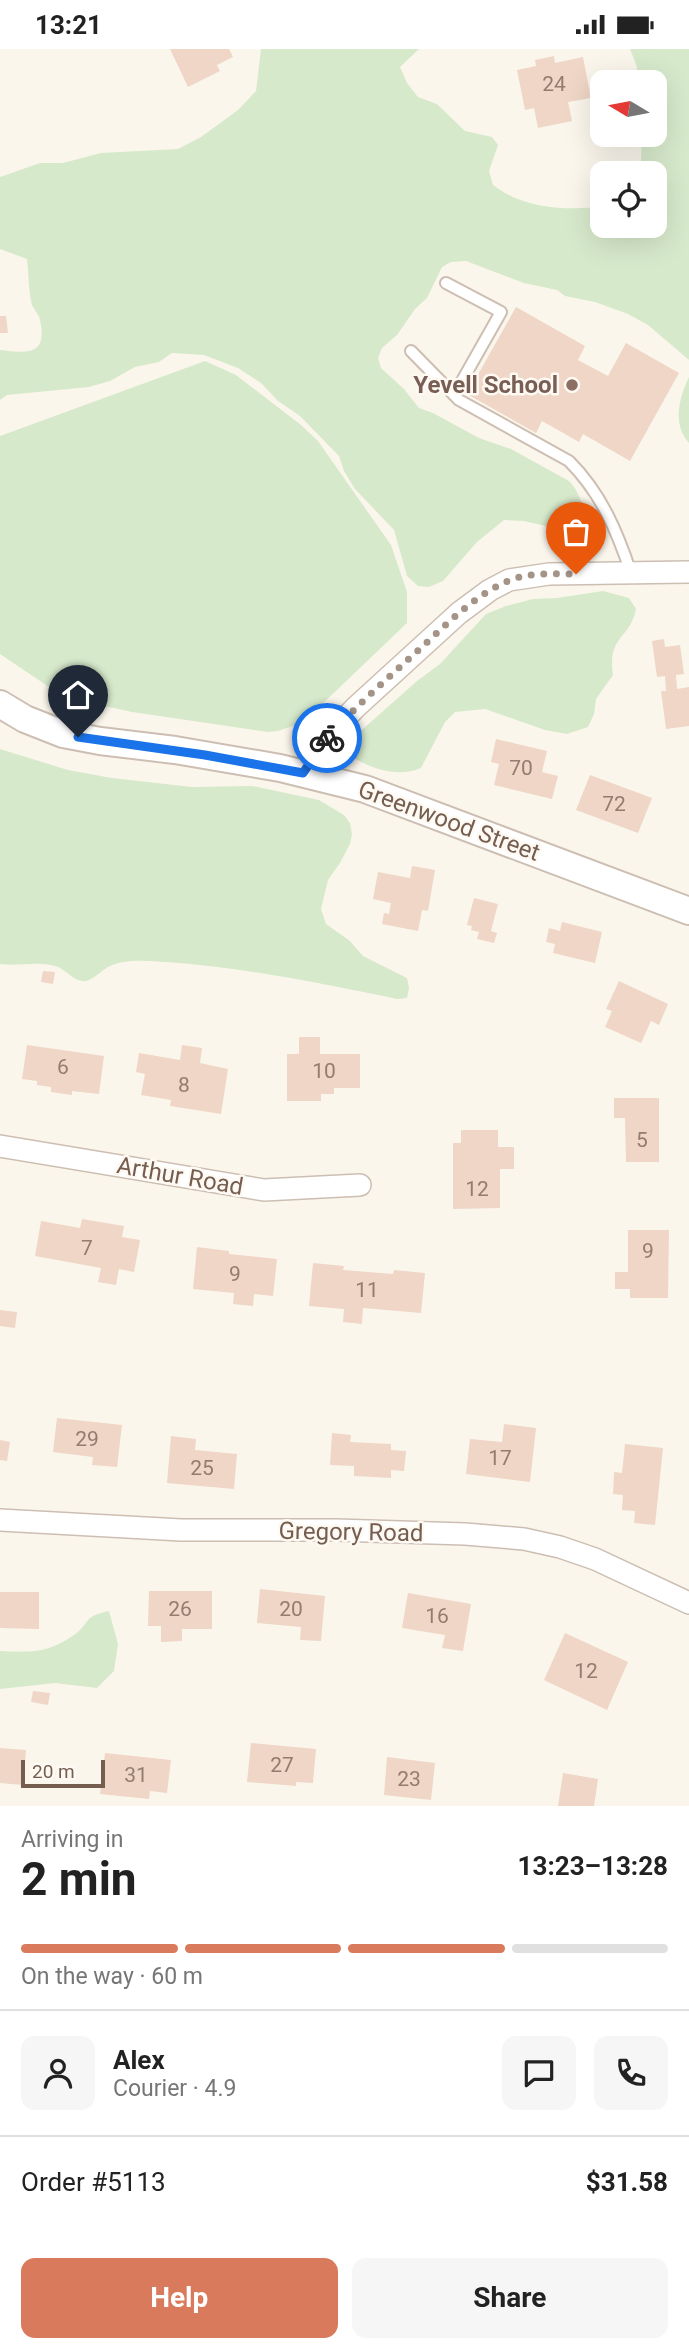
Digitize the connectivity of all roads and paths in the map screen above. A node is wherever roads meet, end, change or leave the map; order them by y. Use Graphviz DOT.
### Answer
graph roads {
  1 [pos="446,283"];
  2 [pos="411,351"];
  3 [pos="454,395"];
  4 [pos="689,572"];
  5 [pos="631,573"];
  6 [pos="0,704"];
  7 [pos="303,773"];
  8 [pos="689,911"];
  9 [pos="0,1146"];
  10 [pos="360,1185"];
  11 [pos="0,1520"];
  12 [pos="689,1603"];
  1 -- 3 [label="lane"];
  2 -- 3 [label="lane"];
  3 -- 5 [label="lane"];
  4 -- 5 [label="street"];
  5 -- 7 [label="street"];
  6 -- 7 [label="street, Greenwood Street"];
  7 -- 8 [label="street, Greenwood Street"];
  9 -- 10 [label="street, Arthur Road"];
  11 -- 12 [label="street, Gregory Road"];
}
